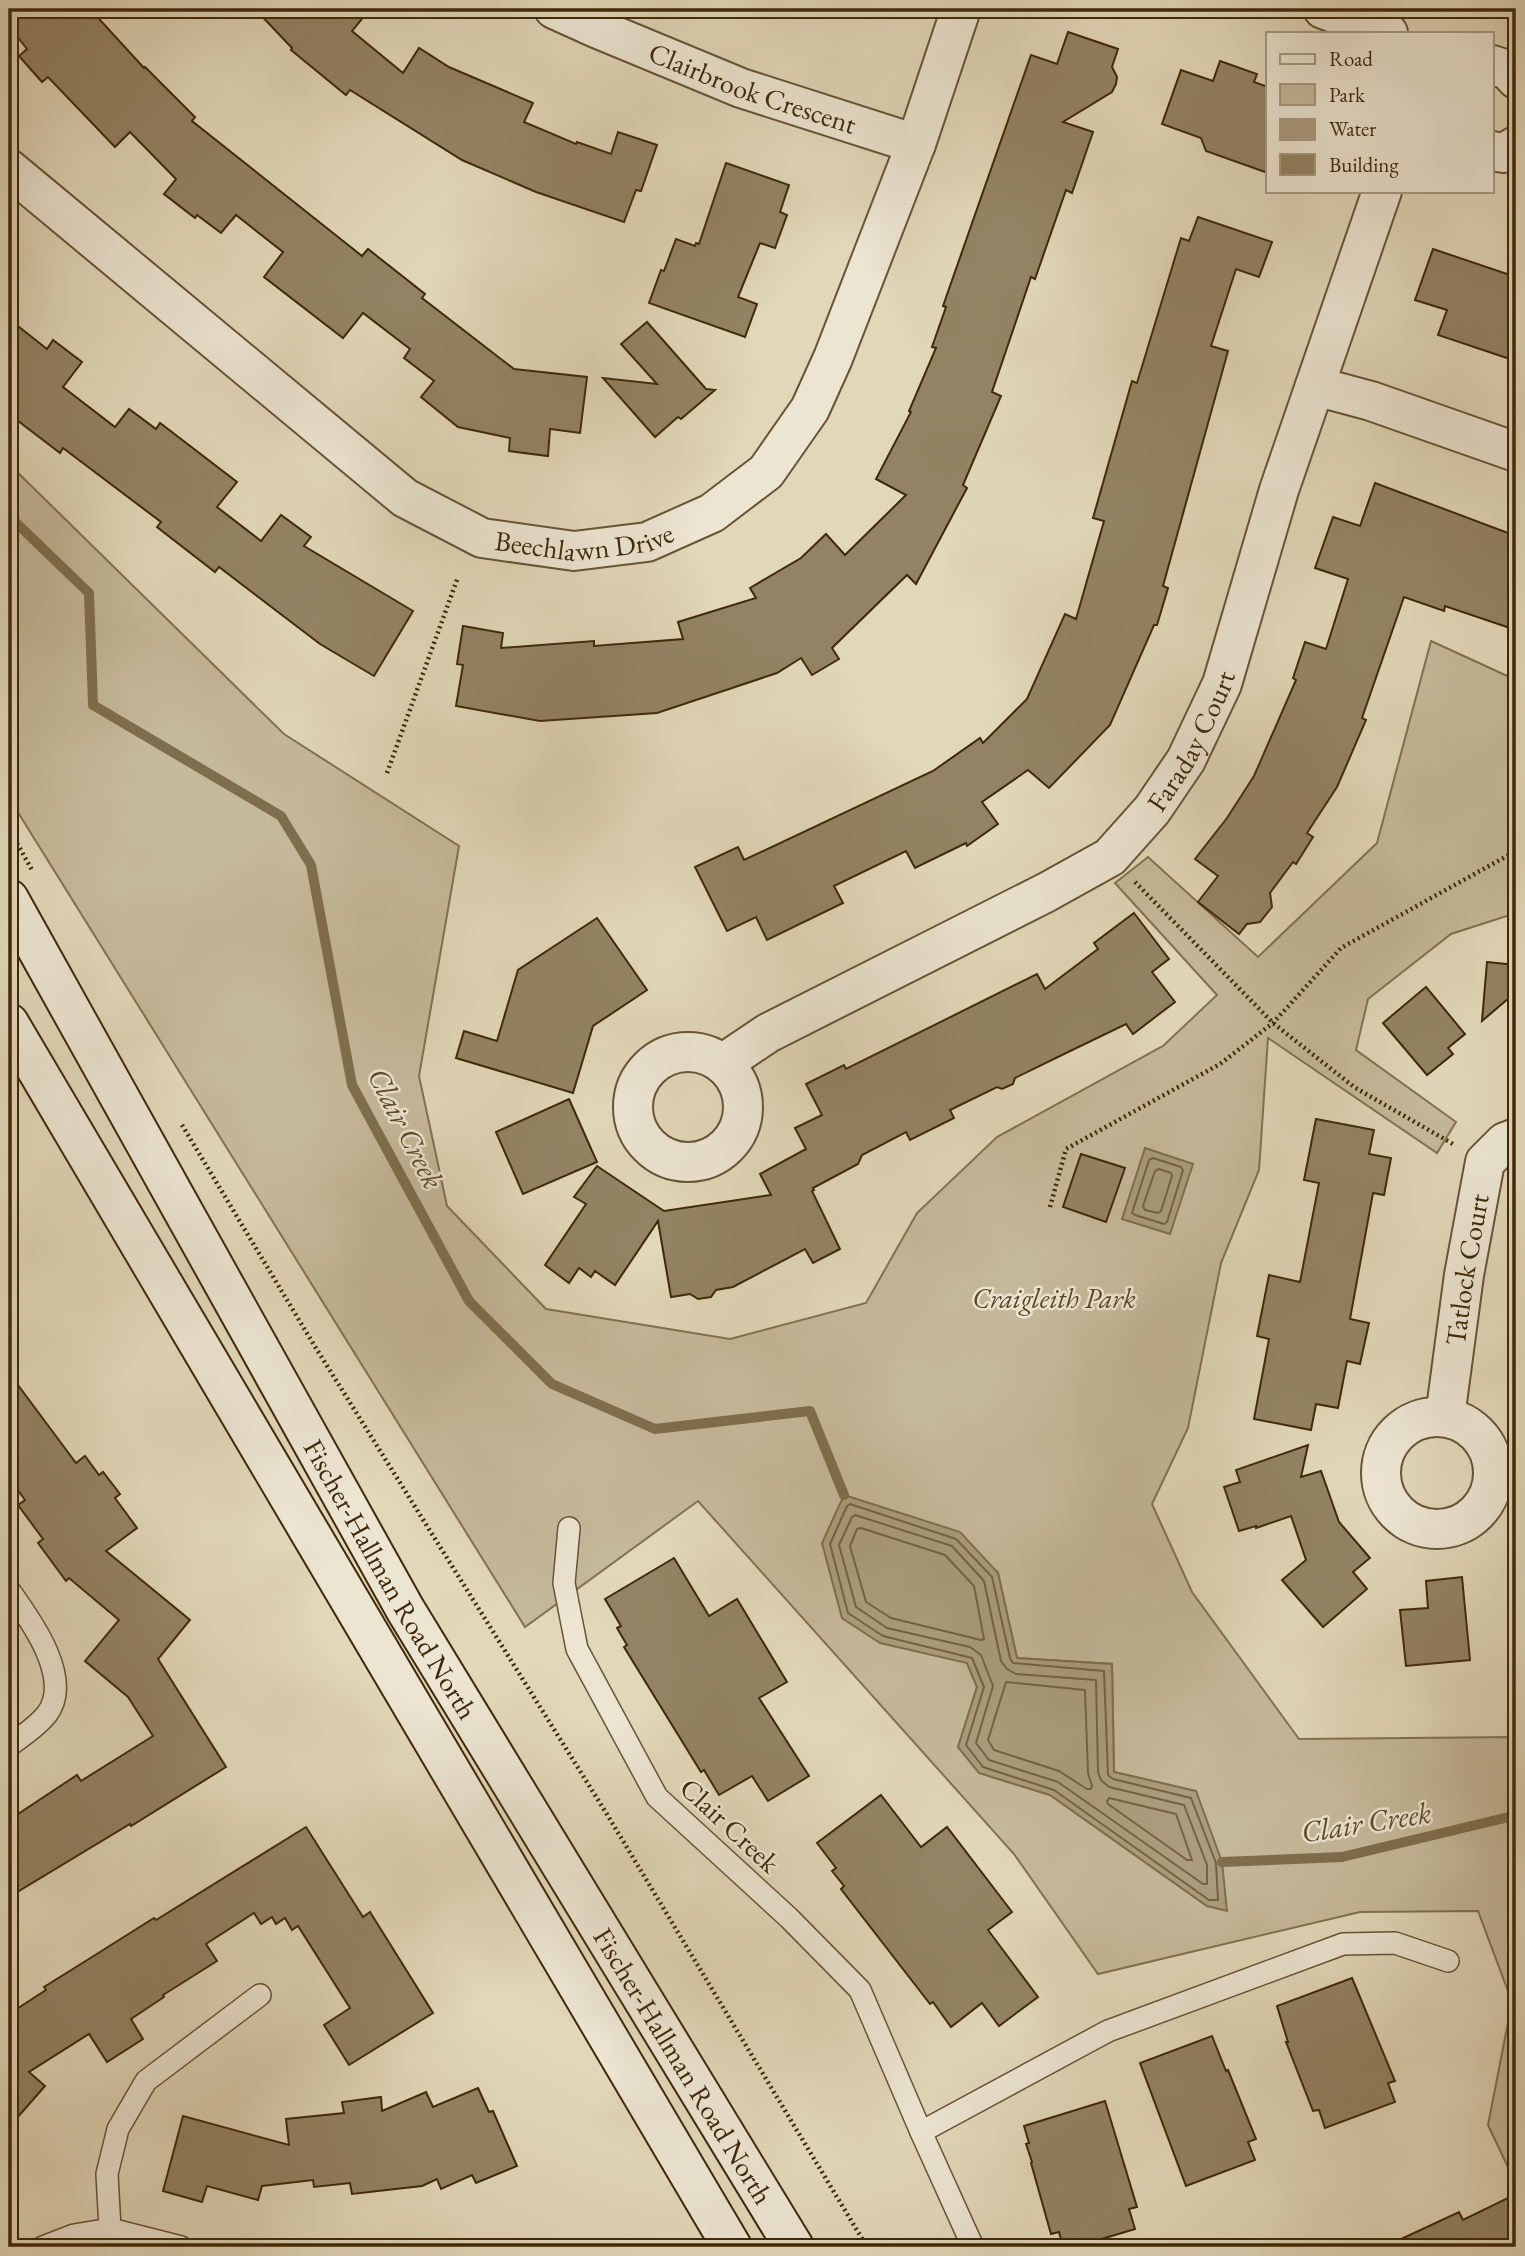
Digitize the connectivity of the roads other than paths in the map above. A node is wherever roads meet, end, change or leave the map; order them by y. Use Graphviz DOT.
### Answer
graph roads {
  1 [pos="554,9"];
  2 [pos="961,9"];
  3 [pos="1323,9"];
  4 [pos="1385,32"];
  5 [pos="1494,66"];
  6 [pos="1516,79"];
  7 [pos="916,144"];
  8 [pos="1516,146"];
  9 [pos="1494,151"];
  10 [pos="9,169"];
  11 [pos="1382,192"];
  12 [pos="1315,386"];
  13 [pos="1516,452"];
  14 [pos="22,887"];
  15 [pos="9,1023"];
  16 [pos="722,1064"];
  17 [pos="1516,1138"];
  18 [pos="1445,1417"];
  19 [pos="569,1528"];
  20 [pos="9,1590"];
  21 [pos="9,1746"];
  22 [pos="1448,1961"];
  23 [pos="260,1995"];
  24 [pos="921,2132"];
  25 [pos="110,2229"];
  26 [pos="43,2247"];
  27 [pos="181,2247"];
  28 [pos="732,2247"];
  29 [pos="794,2247"];
  30 [pos="973,2247"];
  1 -- 7 [label="street, Clairbrook Crescent"];
  2 -- 7 [label="street, Beechlawn Drive"];
  3 -- 4 [label="street"];
  5 -- 6 [label="street"];
  7 -- 10 [label="street, Beechlawn Drive"];
  8 -- 9 [label="street"];
  11 -- 12 [label="street, Faraday Court"];
  12 -- 13 [label="street"];
  12 -- 16 [label="street, Faraday Court"];
  14 -- 29 [label="street, Fischer-Hallman Road North"];
  15 -- 28 [label="street, Fischer-Hallman Road North"];
  17 -- 18 [label="street, Tatlock Court"];
  19 -- 24 [label="lane, Clair Creek"];
  20 -- 21 [label="lane"];
  22 -- 24 [label="lane"];
  23 -- 25 [label="lane"];
  24 -- 30 [label="lane, Clair Creek"];
  25 -- 26 [label="lane"];
  25 -- 27 [label="lane"];
}
